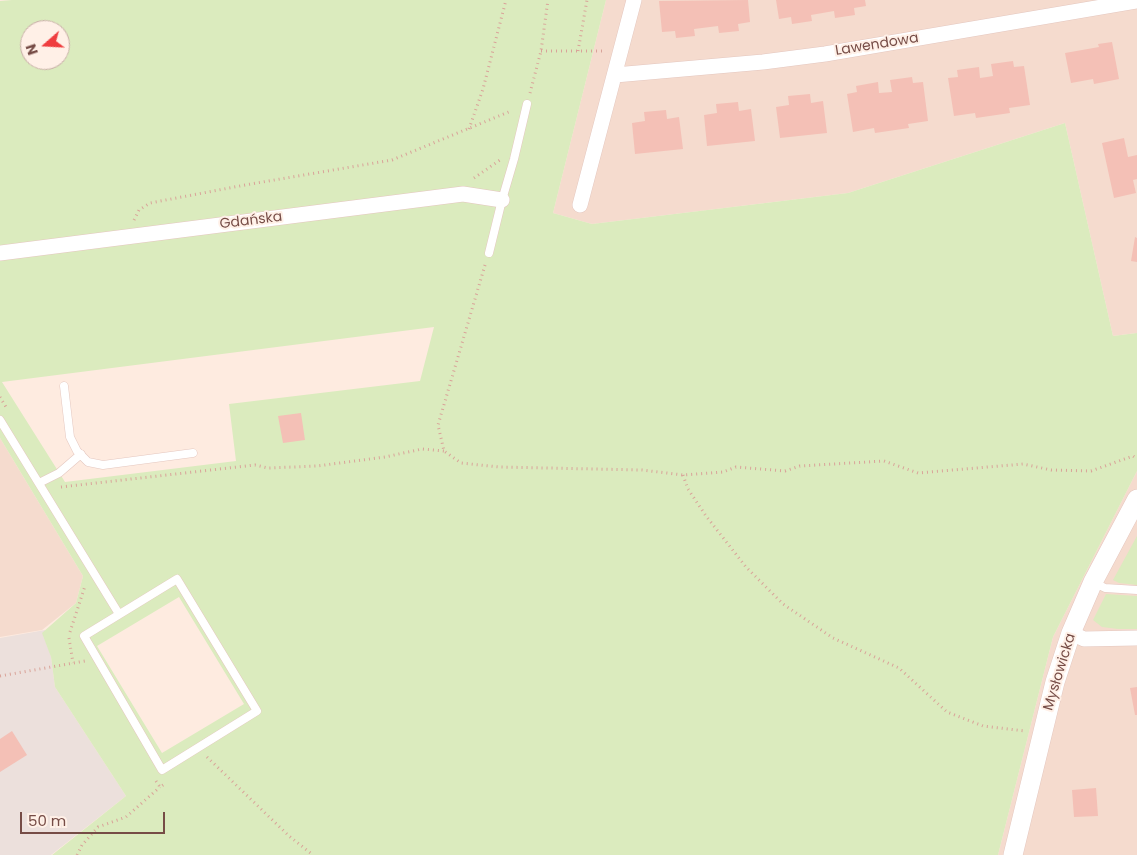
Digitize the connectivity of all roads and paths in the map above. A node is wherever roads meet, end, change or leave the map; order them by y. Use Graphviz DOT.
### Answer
graph roads {
  1 [pos="506,0"];
  2 [pos="548,0"];
  3 [pos="587,0"];
  4 [pos="634,0"];
  5 [pos="1137,2"];
  6 [pos="622,50"];
  7 [pos="540,51"];
  8 [pos="578,51"];
  9 [pos="615,75"];
  10 [pos="527,104"];
  11 [pos="468,129"];
  12 [pos="502,200"];
  13 [pos="580,205"];
  14 [pos="123,237"];
  15 [pos="0,253"];
  16 [pos="489,253"];
  17 [pos="64,386"];
  18 [pos="0,420"];
  19 [pos="444,451"];
  20 [pos="193,453"];
  21 [pos="81,454"];
  22 [pos="1137,459"];
  23 [pos="682,475"];
  24 [pos="49,478"];
  25 [pos="39,483"];
  26 [pos="1137,499"];
  27 [pos="87,581"];
  28 [pos="1093,582"];
  29 [pos="1137,590"];
  30 [pos="119,614"];
  31 [pos="1071,633"];
  32 [pos="1137,638"];
  33 [pos="86,661"];
  34 [pos="73,663"];
  35 [pos="0,676"];
  36 [pos="1042,734"];
  37 [pos="208,757"];
  38 [pos="160,787"];
  39 [pos="77,855"];
  40 [pos="313,855"];
  41 [pos="1013,855"];
  1 -- 11 [label="path"];
  2 -- 7 [label="path"];
  3 -- 8 [label="path"];
  4 -- 6 [label="street"];
  5 -- 9 [label="street, Lawendowa"];
  6 -- 8 [label="path"];
  6 -- 9 [label="street"];
  7 -- 8 [label="path"];
  7 -- 10 [label="path"];
  9 -- 13 [label="street"];
  10 -- 11 [label="path"];
  10 -- 12 [label="lane"];
  11 -- 14 [label="path"];
  12 -- 14 [label="street, Gdańska"];
  12 -- 16 [label="lane"];
  14 -- 15 [label="street, Gdańska"];
  16 -- 19 [label="path"];
  17 -- 21 [label="lane"];
  18 -- 25 [label="lane"];
  19 -- 23 [label="path"];
  19 -- 24 [label="path"];
  20 -- 21 [label="lane"];
  21 -- 24 [label="lane"];
  22 -- 23 [label="path"];
  23 -- 36 [label="path"];
  24 -- 25 [label="lane"];
  25 -- 30 [label="lane"];
  26 -- 28 [label="street, Mysłowicka"];
  27 -- 34 [label="path"];
  28 -- 29 [label="lane"];
  28 -- 31 [label="street, Mysłowicka"];
  30 -- 30 [label="lane"];
  31 -- 32 [label="street"];
  31 -- 36 [label="street, Mysłowicka"];
  33 -- 34 [label="path"];
  34 -- 35 [label="path"];
  36 -- 41 [label="street, Mysłowicka"];
  37 -- 40 [label="path"];
  38 -- 39 [label="path"];
}
